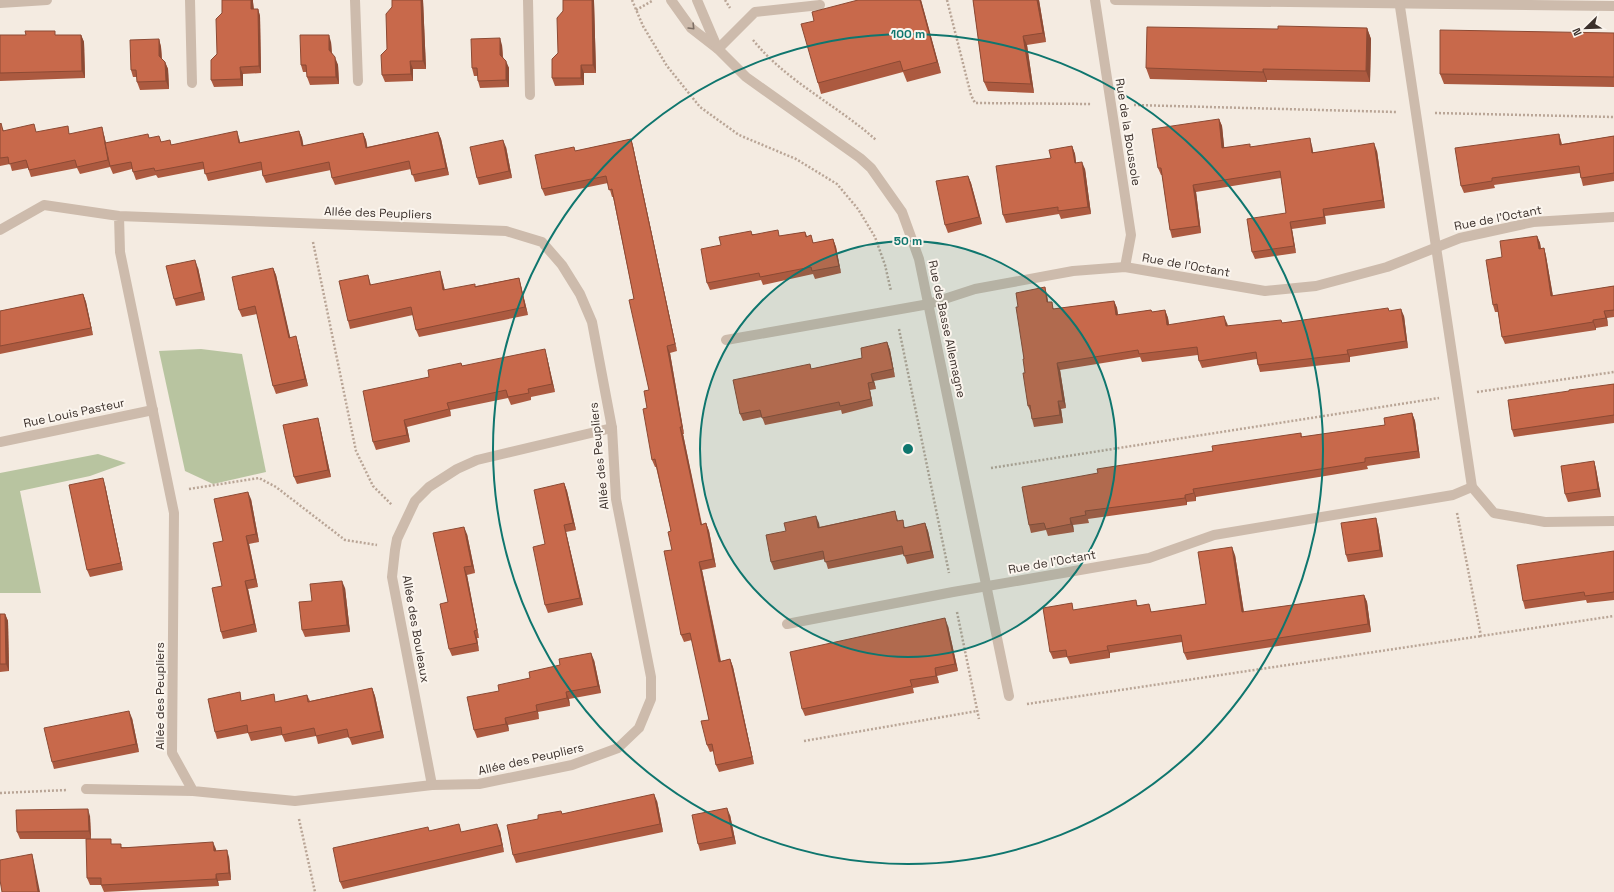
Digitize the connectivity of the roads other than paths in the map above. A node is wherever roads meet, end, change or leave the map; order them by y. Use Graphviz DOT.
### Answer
graph roads {
  1 [pos="47,0"];
  2 [pos="190,0"];
  3 [pos="356,0"];
  4 [pos="528,0"];
  5 [pos="671,0"];
  6 [pos="697,0"];
  7 [pos="1095,0"];
  8 [pos="1114,0"];
  9 [pos="0,2"];
  10 [pos="1399,2"];
  11 [pos="820,5"];
  12 [pos="1614,6"];
  13 [pos="718,49"];
  14 [pos="358,81"];
  15 [pos="192,83"];
  16 [pos="530,95"];
  17 [pos="119,216"];
  18 [pos="1614,218"];
  19 [pos="0,230"];
  20 [pos="1436,246"];
  21 [pos="1125,267"];
  22 [pos="929,304"];
  23 [pos="726,340"];
  24 [pos="153,410"];
  25 [pos="612,428"];
  26 [pos="0,442"];
  27 [pos="1472,487"];
  28 [pos="1614,521"];
  29 [pos="986,587"];
  30 [pos="787,624"];
  31 [pos="1009,696"];
  32 [pos="432,785"];
  33 [pos="86,789"];
  34 [pos="193,791"];
  1 -- 9 [label="street"];
  2 -- 15 [label="street"];
  3 -- 14 [label="street"];
  4 -- 16 [label="street"];
  5 -- 13 [label="street, Rue de Basse Allemagne, one-way"];
  6 -- 13 [label="street, Rue de Basse Allemagne"];
  7 -- 21 [label="street, Rue de la Boussole"];
  8 -- 10 [label="street"];
  10 -- 12 [label="street"];
  10 -- 20 [label="street"];
  11 -- 13 [label="street"];
  13 -- 22 [label="street, Rue de Basse Allemagne"];
  17 -- 19 [label="street, Allée des Peupliers"];
  17 -- 24 [label="street, Allée des Peupliers"];
  17 -- 25 [label="street, Allée des Peupliers"];
  18 -- 20 [label="street, Rue de l'Octant"];
  20 -- 21 [label="street, Rue de l'Octant"];
  20 -- 27 [label="street"];
  21 -- 22 [label="street, Rue de l'Octant"];
  22 -- 23 [label="street, Rue de l'Octant"];
  22 -- 29 [label="street, Rue de Basse Allemagne"];
  24 -- 26 [label="street, Rue Louis Pasteur"];
  24 -- 34 [label="street, Allée des Peupliers"];
  25 -- 32 [label="street, Allée des Bouleaux"];
  25 -- 32 [label="street, Allée des Peupliers"];
  27 -- 28 [label="street"];
  27 -- 29 [label="street, Rue de l'Octant"];
  29 -- 30 [label="street, Rue de l'Octant"];
  29 -- 31 [label="street, Rue de Basse Allemagne"];
  32 -- 34 [label="street, Allée des Peupliers"];
  33 -- 34 [label="street"];
}
